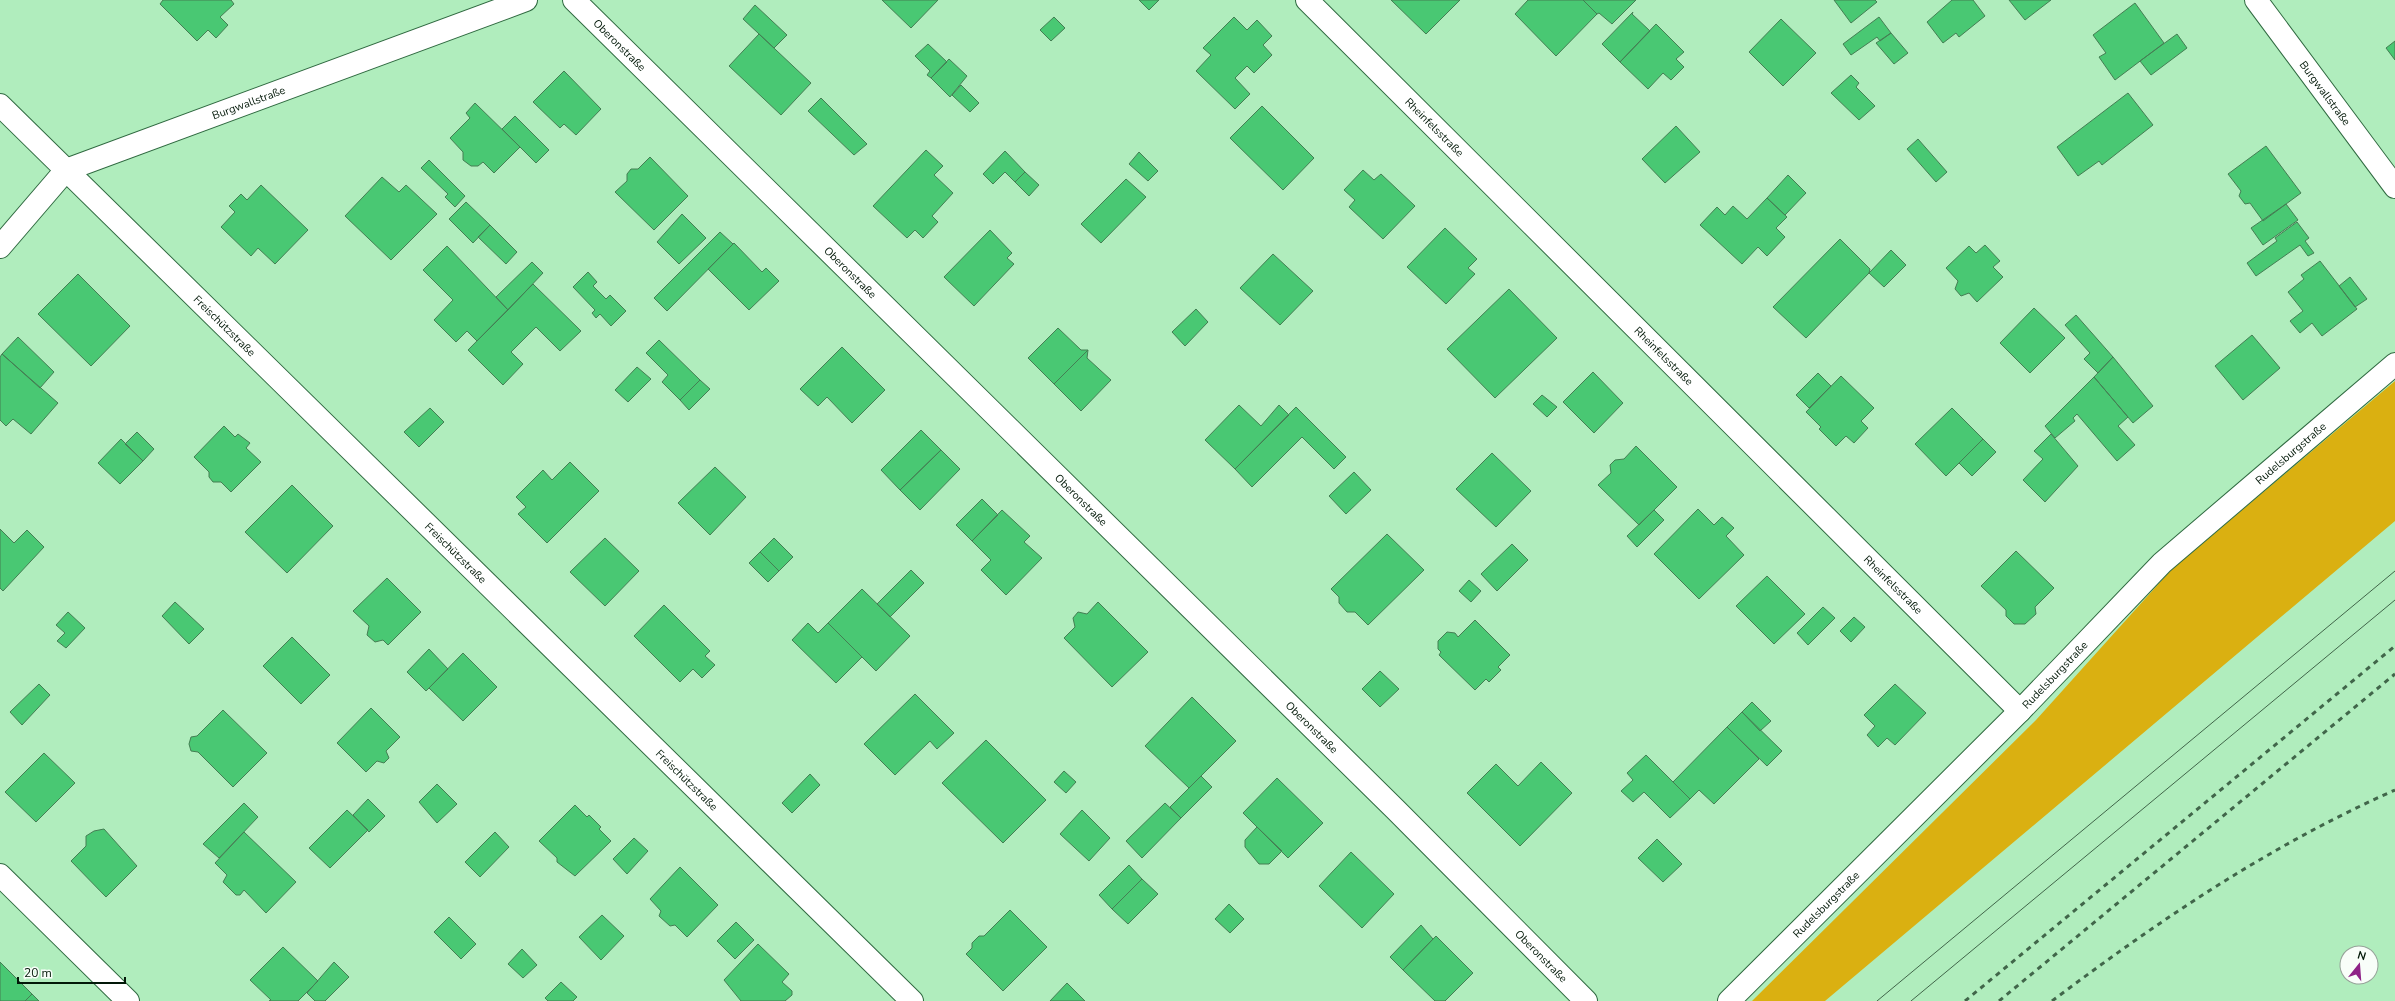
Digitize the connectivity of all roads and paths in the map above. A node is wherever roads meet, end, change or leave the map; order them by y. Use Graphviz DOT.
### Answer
graph roads {
  1 [pos="526,0"];
  2 [pos="574,0"];
  3 [pos="1308,0"];
  4 [pos="2256,0"];
  5 [pos="0,105"];
  6 [pos="66,170"];
  7 [pos="2395,187"];
  8 [pos="0,247"];
  9 [pos="2395,364"];
  10 [pos="2020,711"];
  11 [pos="0,875"];
  12 [pos="128,1001"];
  13 [pos="912,1001"];
  14 [pos="1586,1001"];
  15 [pos="1729,1001"];
  1 -- 6 [label="street, Burgwallstraße"];
  2 -- 14 [label="street, Oberonstraße"];
  3 -- 10 [label="street, Rheinfelsstraße"];
  4 -- 7 [label="street, Burgwallstraße"];
  5 -- 6 [label="street, Freischützstraße"];
  6 -- 8 [label="street, Burgwallstraße"];
  6 -- 13 [label="street, Freischützstraße"];
  9 -- 10 [label="street, Rudelsburgstraße"];
  10 -- 15 [label="street, Rudelsburgstraße"];
  11 -- 12 [label="street"];
}
